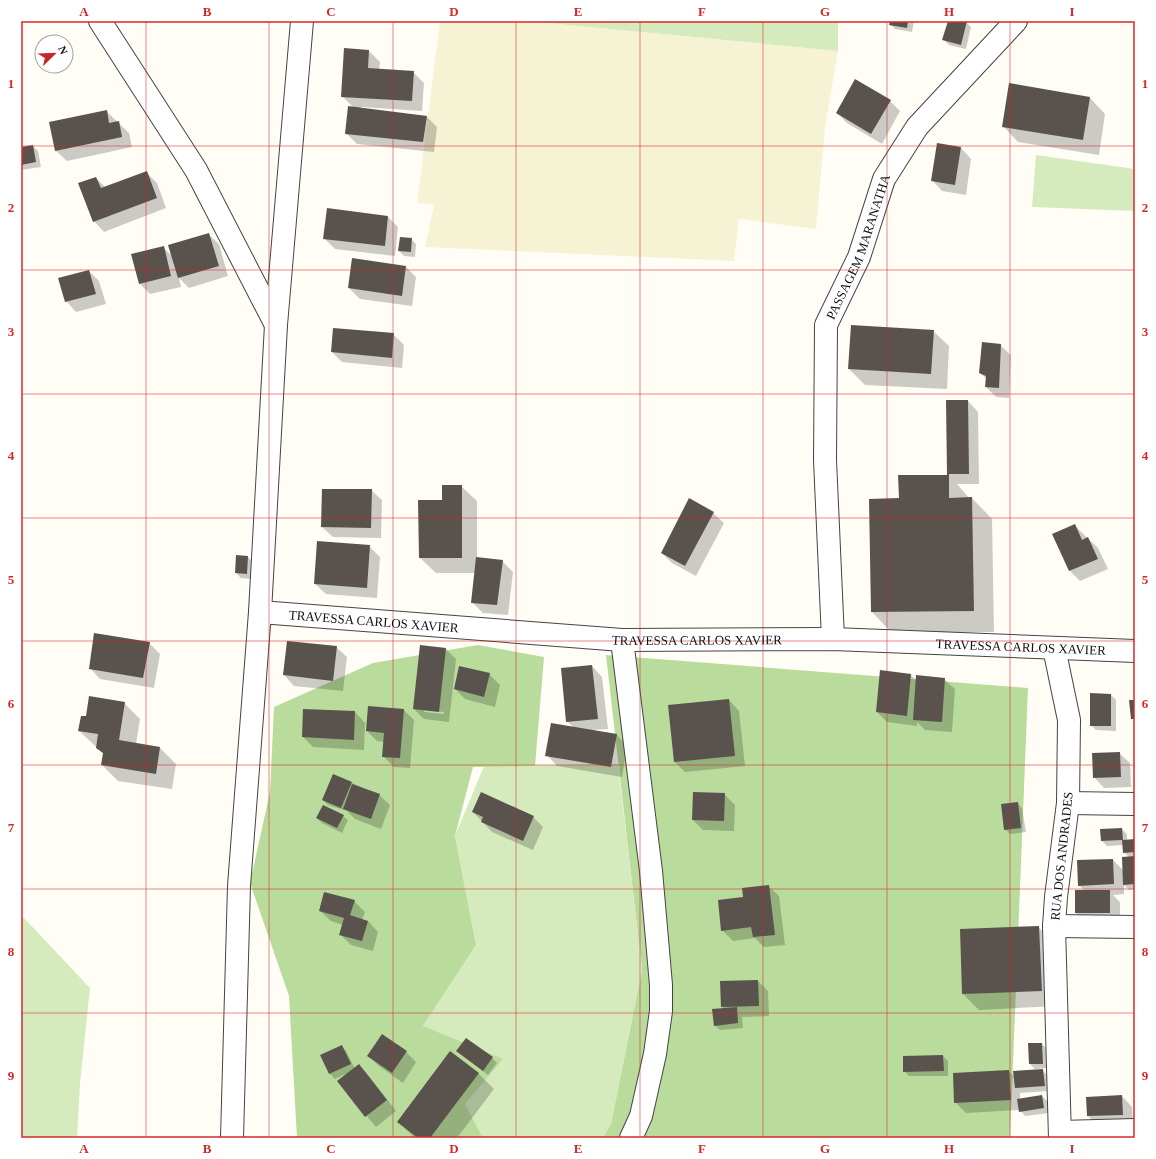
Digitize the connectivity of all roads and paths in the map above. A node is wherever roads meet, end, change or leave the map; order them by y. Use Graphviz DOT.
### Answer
graph roads {
  1 [pos="100,21"];
  2 [pos="302,21"];
  3 [pos="1016,21"];
  4 [pos="276,325"];
  5 [pos="260,612"];
  6 [pos="833,639"];
  7 [pos="622,640"];
  8 [pos="1054,648"];
  9 [pos="1135,651"];
  10 [pos="1068,803"];
  11 [pos="1135,804"];
  12 [pos="1054,926"];
  13 [pos="1135,927"];
  14 [pos="1135,1130"];
  15 [pos="1060,1135"];
  16 [pos="232,1138"];
  17 [pos="631,1138"];
  1 -- 4 [label="street"];
  2 -- 4 [label="street"];
  3 -- 6 [label="street, PASSAGEM MARANATHA"];
  4 -- 5 [label="street"];
  5 -- 7 [label="street, TRAVESSA CARLOS XAVIER"];
  5 -- 16 [label="street"];
  6 -- 7 [label="street, TRAVESSA CARLOS XAVIER"];
  6 -- 8 [label="street, TRAVESSA CARLOS XAVIER"];
  7 -- 17 [label="street"];
  8 -- 9 [label="street, TRAVESSA CARLOS XAVIER"];
  8 -- 10 [label="street, RUA DOS ANDRADES"];
  10 -- 11 [label="street"];
  10 -- 12 [label="street, RUA DOS ANDRADES"];
  12 -- 13 [label="street"];
  12 -- 15 [label="street, RUA DOS ANDRADES"];
  14 -- 15 [label="street"];
}
